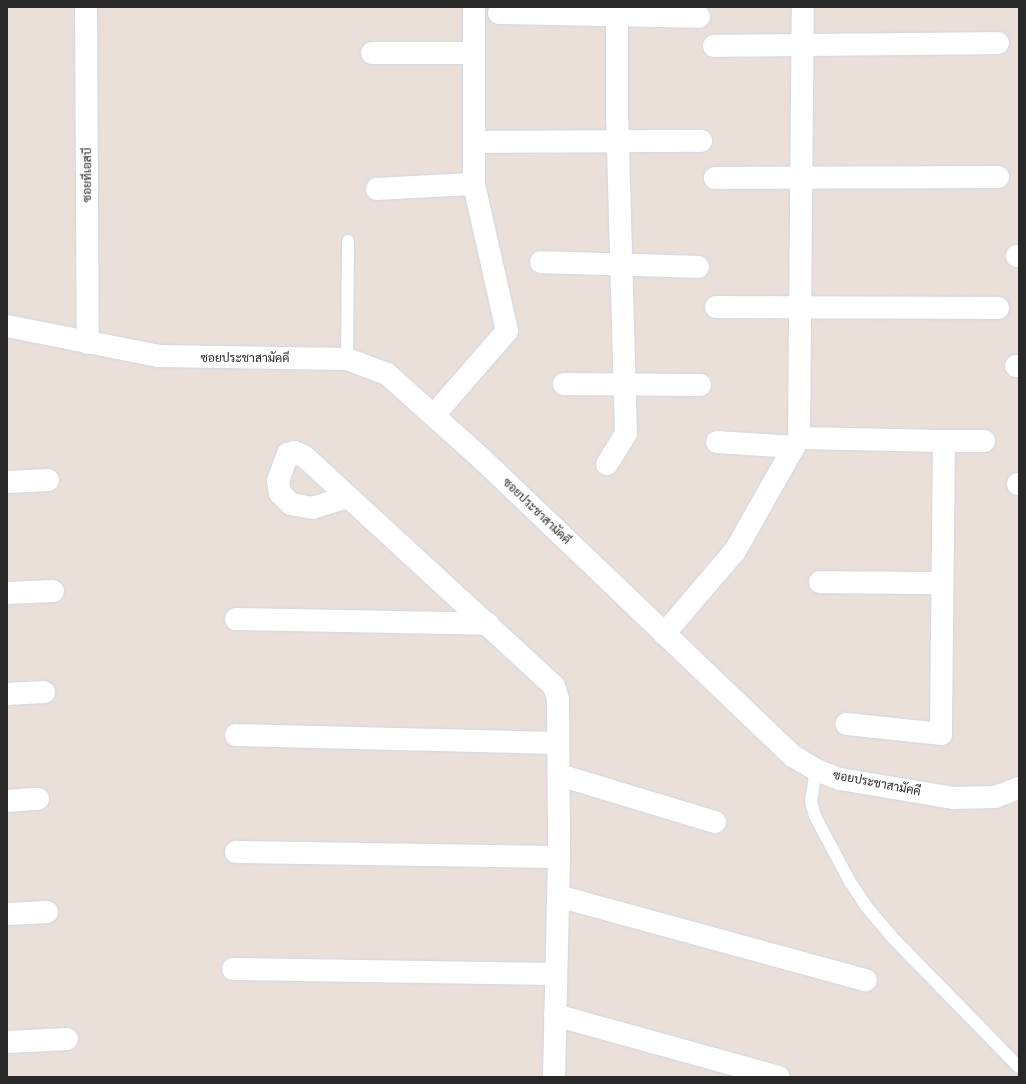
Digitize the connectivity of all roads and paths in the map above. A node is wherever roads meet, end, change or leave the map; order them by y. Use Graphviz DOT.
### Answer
graph roads {
  1 [pos="86,7"];
  2 [pos="474,7"];
  3 [pos="803,7"];
  4 [pos="617,12"];
  5 [pos="499,13"];
  6 [pos="699,17"];
  7 [pos="998,43"];
  8 [pos="714,46"];
  9 [pos="803,47"];
  10 [pos="372,53"];
  11 [pos="474,53"];
  12 [pos="701,141"];
  13 [pos="474,142"];
  14 [pos="618,142"];
  15 [pos="998,177"];
  16 [pos="715,178"];
  17 [pos="802,178"];
  18 [pos="474,184"];
  19 [pos="377,189"];
  20 [pos="348,241"];
  21 [pos="540,262"];
  22 [pos="621,264"];
  23 [pos="698,267"];
  24 [pos="716,308"];
  25 [pos="801,308"];
  26 [pos="998,308"];
  27 [pos="7,326"];
  28 [pos="88,343"];
  29 [pos="348,360"];
  30 [pos="564,384"];
  31 [pos="624,385"];
  32 [pos="700,385"];
  33 [pos="434,415"];
  34 [pos="944,441"];
  35 [pos="984,441"];
  36 [pos="717,442"];
  37 [pos="796,443"];
  38 [pos="607,464"];
  39 [pos="48,480"];
  40 [pos="7,482"];
  41 [pos="348,497"];
  42 [pos="820,582"];
  43 [pos="942,583"];
  44 [pos="53,591"];
  45 [pos="7,593"];
  46 [pos="236,618"];
  47 [pos="488,624"];
  48 [pos="664,634"];
  49 [pos="44,692"];
  50 [pos="7,694"];
  51 [pos="847,724"];
  52 [pos="236,735"];
  53 [pos="558,743"];
  54 [pos="816,770"];
  55 [pos="559,775"];
  56 [pos="1019,788"];
  57 [pos="38,799"];
  58 [pos="7,801"];
  59 [pos="715,822"];
  60 [pos="236,852"];
  61 [pos="559,857"];
  62 [pos="558,896"];
  63 [pos="47,912"];
  64 [pos="7,914"];
  65 [pos="233,969"];
  66 [pos="556,974"];
  67 [pos="866,980"];
  68 [pos="555,1014"];
  69 [pos="67,1039"];
  70 [pos="7,1042"];
  71 [pos="1019,1067"];
  72 [pos="554,1077"];
  73 [pos="779,1077"];
  1 -- 28 [label="street, ซอยทีเอสบี"];
  2 -- 11 [label="street"];
  3 -- 9 [label="street"];
  4 -- 5 [label="street"];
  4 -- 6 [label="street"];
  4 -- 14 [label="street"];
  7 -- 9 [label="street"];
  8 -- 9 [label="street"];
  9 -- 17 [label="street"];
  10 -- 11 [label="street"];
  11 -- 13 [label="street"];
  12 -- 14 [label="street"];
  13 -- 14 [label="street"];
  13 -- 18 [label="street"];
  14 -- 22 [label="street"];
  15 -- 17 [label="street"];
  16 -- 17 [label="street"];
  17 -- 25 [label="street"];
  18 -- 19 [label="street"];
  18 -- 33 [label="street"];
  20 -- 29 [label="lane"];
  21 -- 22 [label="street"];
  22 -- 23 [label="street"];
  22 -- 31 [label="street"];
  24 -- 25 [label="street"];
  25 -- 26 [label="street"];
  25 -- 37 [label="street"];
  27 -- 28 [label="street, ซอยประชาสามัคคี"];
  28 -- 29 [label="street, ซอยประชาสามัคคี"];
  29 -- 33 [label="street, ซอยประชาสามัคคี"];
  30 -- 31 [label="street"];
  31 -- 32 [label="street"];
  31 -- 38 [label="street"];
  33 -- 48 [label="street, ซอยประชาสามัคคี"];
  34 -- 35 [label="street"];
  34 -- 37 [label="street"];
  34 -- 43 [label="street"];
  36 -- 37 [label="street"];
  37 -- 48 [label="street"];
  39 -- 40 [label="street"];
  41 -- 47 [label="street"];
  42 -- 43 [label="street"];
  43 -- 51 [label="street"];
  44 -- 45 [label="street"];
  46 -- 47 [label="street"];
  47 -- 53 [label="street"];
  48 -- 54 [label="street, ซอยประชาสามัคคี"];
  49 -- 50 [label="street"];
  52 -- 53 [label="street"];
  53 -- 55 [label="street"];
  54 -- 56 [label="street, ซอยประชาสามัคคี"];
  54 -- 71 [label="lane"];
  55 -- 59 [label="street"];
  55 -- 61 [label="street"];
  57 -- 58 [label="street"];
  60 -- 61 [label="street"];
  61 -- 62 [label="street"];
  62 -- 66 [label="street"];
  62 -- 67 [label="street"];
  63 -- 64 [label="street"];
  65 -- 66 [label="street"];
  66 -- 68 [label="street"];
  68 -- 72 [label="street"];
  68 -- 73 [label="street"];
  69 -- 70 [label="street"];
}
